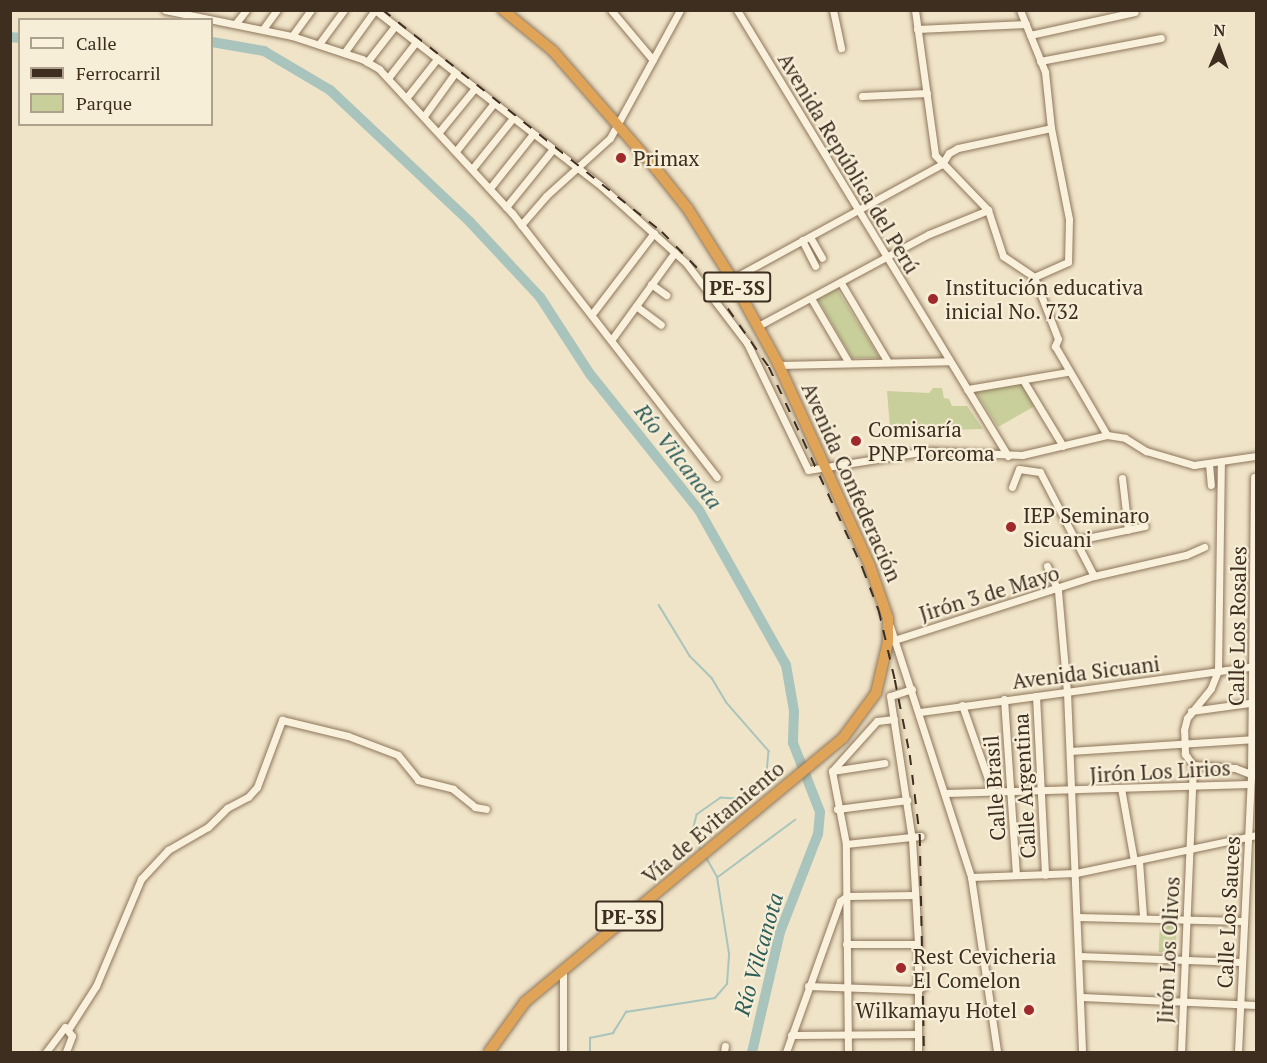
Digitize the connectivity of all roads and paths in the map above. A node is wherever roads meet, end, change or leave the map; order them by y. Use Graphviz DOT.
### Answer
graph roads {
  1 [pos="165,10"];
  2 [pos="212,10"];
  3 [pos="246,10"];
  4 [pos="277,10"];
  5 [pos="311,10"];
  6 [pos="344,10"];
  7 [pos="375,10"];
  8 [pos="503,10"];
  9 [pos="611,10"];
  10 [pos="680,10"];
  11 [pos="737,10"];
  12 [pos="833,10"];
  13 [pos="915,10"];
  14 [pos="1020,10"];
  15 [pos="180,12"];
  16 [pos="1135,12"];
  17 [pos="207,17"];
  18 [pos="212,18"];
  19 [pos="213,18"];
  20 [pos="236,23"];
  21 [pos="1026,24"];
  22 [pos="395,26"];
  23 [pos="263,29"];
  24 [pos="917,29"];
  25 [pos="1030,35"];
  26 [pos="292,36"];
  27 [pos="1161,38"];
  28 [pos="416,42"];
  29 [pos="319,44"];
  30 [pos="841,48"];
  31 [pos="344,53"];
  32 [pos="437,59"];
  33 [pos="653,60"];
  34 [pos="1041,61"];
  35 [pos="368,62"];
  36 [pos="455,73"];
  37 [pos="388,78"];
  38 [pos="475,88"];
  39 [pos="927,93"];
  40 [pos="862,96"];
  41 [pos="407,97"];
  42 [pos="494,103"];
  43 [pos="424,116"];
  44 [pos="513,118"];
  45 [pos="617,125"];
  46 [pos="1051,128"];
  47 [pos="439,132"];
  48 [pos="533,134"];
  49 [pos="553,149"];
  50 [pos="456,151"];
  51 [pos="942,164"];
  52 [pos="576,167"];
  53 [pos="472,169"];
  54 [pos="490,188"];
  55 [pos="506,207"];
  56 [pos="859,209"];
  57 [pos="988,210"];
  58 [pos="521,225"];
  59 [pos="654,233"];
  60 [pos="806,238"];
  61 [pos="675,252"];
  62 [pos="886,257"];
  63 [pos="822,258"];
  64 [pos="815,266"];
  65 [pos="1034,277"];
  66 [pos="732,279"];
  67 [pos="841,283"];
  68 [pos="651,284"];
  69 [pos="666,295"];
  70 [pos="812,300"];
  71 [pos="636,306"];
  72 [pos="592,314"];
  73 [pos="661,325"];
  74 [pos="758,326"];
  75 [pos="612,339"];
  76 [pos="888,362"];
  77 [pos="949,362"];
  78 [pos="849,363"];
  79 [pos="779,365"];
  80 [pos="1068,372"];
  81 [pos="1023,380"];
  82 [pos="967,389"];
  83 [pos="1107,435"];
  84 [pos="1063,446"];
  85 [pos="1008,456"];
  86 [pos="1257,456"];
  87 [pos="1221,462"];
  88 [pos="1209,464"];
  89 [pos="822,467"];
  90 [pos="717,477"];
  91 [pos="1254,477"];
  92 [pos="1122,478"];
  93 [pos="1211,485"];
  94 [pos="1012,487"];
  95 [pos="1145,526"];
  96 [pos="1128,530"];
  97 [pos="1255,539"];
  98 [pos="1077,540"];
  99 [pos="1204,547"];
  100 [pos="1047,566"];
  101 [pos="1094,576"];
  102 [pos="1256,581"];
  103 [pos="1058,591"];
  104 [pos="888,618"];
  105 [pos="1255,620"];
  106 [pos="891,641"];
  107 [pos="1255,666"];
  108 [pos="1218,671"];
  109 [pos="912,689"];
  110 [pos="1067,692"];
  111 [pos="876,693"];
  112 [pos="890,696"];
  113 [pos="1036,696"];
  114 [pos="1004,699"];
  115 [pos="1255,703"];
  116 [pos="962,705"];
  117 [pos="1191,711"];
  118 [pos="920,712"];
  119 [pos="894,719"];
  120 [pos="1254,739"];
  121 [pos="1184,744"];
  122 [pos="1070,751"];
  123 [pos="884,763"];
  124 [pos="1193,765"];
  125 [pos="832,771"];
  126 [pos="1254,775"];
  127 [pos="1249,784"];
  128 [pos="1192,785"];
  129 [pos="1121,788"];
  130 [pos="1072,791"];
  131 [pos="1039,792"];
  132 [pos="946,793"];
  133 [pos="993,793"];
  134 [pos="1010,794"];
  135 [pos="907,800"];
  136 [pos="486,809"];
  137 [pos="837,809"];
  138 [pos="921,836"];
  139 [pos="1253,836"];
  140 [pos="912,839"];
  141 [pos="846,844"];
  142 [pos="1190,849"];
  143 [pos="1137,861"];
  144 [pos="1076,873"];
  145 [pos="1016,875"];
  146 [pos="1045,875"];
  147 [pos="971,877"];
  148 [pos="915,895"];
  149 [pos="847,896"];
  150 [pos="1077,917"];
  151 [pos="1143,917"];
  152 [pos="1186,919"];
  153 [pos="1243,921"];
  154 [pos="846,944"];
  155 [pos="918,944"];
  156 [pos="1079,956"];
  157 [pos="1184,961"];
  158 [pos="1241,962"];
  159 [pos="562,971"];
  160 [pos="808,986"];
  161 [pos="849,988"];
  162 [pos="921,988"];
  163 [pos="1082,997"];
  164 [pos="1182,1001"];
  165 [pos="1239,1004"];
  166 [pos="1257,1005"];
  167 [pos="69,1028"];
  168 [pos="918,1034"];
  169 [pos="791,1035"];
  170 [pos="848,1036"];
  171 [pos="46,1053"];
  172 [pos="66,1053"];
  173 [pos="489,1053"];
  174 [pos="563,1053"];
  175 [pos="786,1053"];
  176 [pos="848,1053"];
  177 [pos="918,1053"];
  178 [pos="998,1053"];
  179 [pos="1082,1053"];
  180 [pos="1181,1053"];
  181 [pos="1238,1053"];
  1 -- 15 [label="street"];
  2 -- 17 [label="street"];
  3 -- 20 [label="street"];
  4 -- 23 [label="street"];
  5 -- 26 [label="street"];
  6 -- 29 [label="street"];
  7 -- 22 [label="street"];
  7 -- 31 [label="street"];
  8 -- 45 [label="highway, Avenida Confederación / PE-3S"];
  9 -- 33 [label="street"];
  10 -- 33 [label="street"];
  11 -- 56 [label="street, Avenida República del Perú"];
  12 -- 30 [label="street"];
  13 -- 24 [label="street"];
  14 -- 21 [label="street"];
  15 -- 17 [label="street"];
  16 -- 25 [label="street"];
  17 -- 18 [label="street"];
  19 -- 20 [label="street"];
  20 -- 23 [label="street"];
  21 -- 24 [label="street"];
  21 -- 25 [label="street"];
  22 -- 28 [label="street"];
  22 -- 35 [label="street"];
  23 -- 26 [label="street"];
  24 -- 39 [label="street"];
  25 -- 34 [label="street"];
  26 -- 29 [label="street"];
  27 -- 34 [label="street"];
  28 -- 32 [label="street"];
  28 -- 37 [label="street"];
  29 -- 31 [label="street"];
  31 -- 35 [label="street"];
  32 -- 36 [label="street"];
  32 -- 41 [label="street"];
  33 -- 45 [label="street"];
  34 -- 46 [label="street"];
  35 -- 37 [label="street"];
  36 -- 38 [label="street"];
  36 -- 43 [label="street"];
  37 -- 41 [label="street"];
  38 -- 42 [label="street"];
  38 -- 47 [label="street"];
  39 -- 40 [label="street"];
  39 -- 51 [label="street"];
  41 -- 43 [label="street"];
  42 -- 44 [label="street"];
  42 -- 50 [label="street"];
  43 -- 47 [label="street"];
  44 -- 48 [label="street"];
  44 -- 53 [label="street"];
  45 -- 52 [label="street"];
  45 -- 66 [label="highway, Avenida Confederación / PE-3S"];
  46 -- 51 [label="street"];
  46 -- 65 [label="street"];
  47 -- 50 [label="street"];
  48 -- 49 [label="street"];
  48 -- 54 [label="street"];
  49 -- 52 [label="street"];
  49 -- 55 [label="street"];
  50 -- 53 [label="street"];
  51 -- 56 [label="street"];
  51 -- 57 [label="street"];
  52 -- 58 [label="street"];
  52 -- 59 [label="street"];
  53 -- 54 [label="street"];
  54 -- 55 [label="street"];
  55 -- 58 [label="street"];
  56 -- 60 [label="street"];
  56 -- 62 [label="street, Avenida República del Perú"];
  57 -- 62 [label="street"];
  57 -- 65 [label="street"];
  58 -- 72 [label="street"];
  59 -- 61 [label="street"];
  59 -- 72 [label="street"];
  60 -- 63 [label="street"];
  60 -- 64 [label="street"];
  60 -- 66 [label="street"];
  61 -- 68 [label="street"];
  61 -- 89 [label="street"];
  62 -- 67 [label="street"];
  62 -- 77 [label="street, Avenida República del Perú"];
  65 -- 80 [label="street"];
  66 -- 74 [label="highway, Avenida Confederación / PE-3S"];
  67 -- 70 [label="street"];
  67 -- 76 [label="street"];
  68 -- 69 [label="street"];
  68 -- 71 [label="street"];
  70 -- 74 [label="street"];
  70 -- 78 [label="street"];
  71 -- 73 [label="street"];
  71 -- 75 [label="street"];
  72 -- 75 [label="street"];
  74 -- 79 [label="highway, Avenida Confederación / PE-3S"];
  75 -- 90 [label="street"];
  76 -- 77 [label="street"];
  76 -- 78 [label="street"];
  77 -- 82 [label="street, Avenida República del Perú"];
  78 -- 79 [label="street"];
  79 -- 89 [label="highway, Avenida Confederación / PE-3S"];
  80 -- 81 [label="street"];
  80 -- 83 [label="street"];
  81 -- 82 [label="street"];
  81 -- 84 [label="street"];
  82 -- 85 [label="street, Avenida República del Perú"];
  83 -- 84 [label="street"];
  83 -- 88 [label="street"];
  84 -- 85 [label="street"];
  85 -- 89 [label="street"];
  86 -- 87 [label="street"];
  87 -- 88 [label="street"];
  87 -- 108 [label="street"];
  88 -- 93 [label="street"];
  89 -- 104 [label="highway, Avenida Confederación / PE-3S"];
  91 -- 97 [label="street, Calle Los Rosales"];
  92 -- 96 [label="street"];
  94 -- 98 [label="street"];
  95 -- 96 [label="street"];
  96 -- 98 [label="street"];
  97 -- 102 [label="street, Calle Los Rosales"];
  98 -- 101 [label="street"];
  99 -- 101 [label="street, Jirón 3 de Mayo"];
  100 -- 103 [label="street"];
  101 -- 103 [label="street, Jirón 3 de Mayo"];
  102 -- 105 [label="street, Calle Los Rosales"];
  103 -- 106 [label="street, Jirón 3 de Mayo"];
  103 -- 110 [label="street"];
  104 -- 106 [label="highway, Vía de Evitamiento / PE-3S"];
  105 -- 107 [label="street, Calle Los Rosales"];
  106 -- 109 [label="street"];
  106 -- 111 [label="highway, Vía de Evitamiento / PE-3S"];
  107 -- 108 [label="street, Avenida Sicuani"];
  107 -- 115 [label="street, Calle Los Rosales"];
  108 -- 110 [label="street, Avenida Sicuani"];
  108 -- 117 [label="street"];
  109 -- 112 [label="street"];
  109 -- 118 [label="street"];
  110 -- 113 [label="street, Avenida Sicuani"];
  110 -- 122 [label="street"];
  111 -- 112 [label="street"];
  111 -- 159 [label="highway, Vía de Evitamiento / PE-3S"];
  112 -- 119 [label="street"];
  113 -- 114 [label="street, Avenida Sicuani"];
  113 -- 131 [label="street, Calle Argentina"];
  114 -- 116 [label="street, Avenida Sicuani"];
  114 -- 134 [label="street, Calle Brasil"];
  115 -- 117 [label="street"];
  115 -- 120 [label="street, Calle Los Rosales"];
  116 -- 118 [label="street, Avenida Sicuani"];
  116 -- 133 [label="street"];
  117 -- 121 [label="street"];
  118 -- 132 [label="street"];
  119 -- 125 [label="street"];
  119 -- 135 [label="street"];
  120 -- 121 [label="street"];
  120 -- 126 [label="street, Calle Los Rosales"];
  121 -- 122 [label="street"];
  121 -- 124 [label="street"];
  122 -- 130 [label="street"];
  123 -- 125 [label="street"];
  124 -- 126 [label="street"];
  124 -- 128 [label="street, Jirón Los Olivos"];
  125 -- 137 [label="street"];
  126 -- 127 [label="street, Calle Los Sauces"];
  127 -- 128 [label="street, Jirón Los Lirios"];
  127 -- 139 [label="street, Calle Los Sauces"];
  128 -- 129 [label="street, Jirón Los Lirios"];
  128 -- 142 [label="street, Jirón Los Olivos"];
  129 -- 130 [label="street, Jirón Los Lirios"];
  129 -- 143 [label="street"];
  130 -- 131 [label="street, Jirón Los Lirios"];
  130 -- 144 [label="street"];
  131 -- 134 [label="street, Jirón Los Lirios"];
  131 -- 146 [label="street, Calle Argentina"];
  132 -- 133 [label="street, Jirón Los Lirios"];
  132 -- 147 [label="street"];
  133 -- 134 [label="street, Jirón Los Lirios"];
  134 -- 145 [label="street, Calle Brasil"];
  135 -- 137 [label="street"];
  135 -- 140 [label="street"];
  136 -- 167 [label="street"];
  137 -- 141 [label="street"];
  138 -- 140 [label="street"];
  139 -- 142 [label="street"];
  139 -- 153 [label="street, Calle Los Sauces"];
  140 -- 141 [label="street"];
  140 -- 148 [label="street"];
  141 -- 149 [label="street"];
  142 -- 143 [label="street"];
  142 -- 152 [label="street, Jirón Los Olivos"];
  143 -- 144 [label="street"];
  143 -- 151 [label="street"];
  144 -- 146 [label="street"];
  144 -- 150 [label="street"];
  145 -- 146 [label="street"];
  145 -- 147 [label="street"];
  147 -- 178 [label="street"];
  148 -- 149 [label="street"];
  148 -- 155 [label="street"];
  149 -- 154 [label="street"];
  149 -- 160 [label="street"];
  150 -- 151 [label="street"];
  150 -- 156 [label="street"];
  151 -- 152 [label="street"];
  152 -- 153 [label="street"];
  152 -- 157 [label="street, Jirón Los Olivos"];
  153 -- 158 [label="street, Calle Los Sauces"];
  154 -- 155 [label="street"];
  154 -- 161 [label="street"];
  155 -- 162 [label="street"];
  156 -- 157 [label="street"];
  156 -- 163 [label="street"];
  157 -- 158 [label="street"];
  157 -- 164 [label="street, Jirón Los Olivos"];
  158 -- 165 [label="street, Calle Los Sauces"];
  159 -- 173 [label="highway, Vía de Evitamiento / PE-3S"];
  159 -- 174 [label="street"];
  160 -- 161 [label="street"];
  160 -- 169 [label="street"];
  161 -- 162 [label="street"];
  161 -- 170 [label="street"];
  162 -- 168 [label="street"];
  163 -- 164 [label="street"];
  163 -- 179 [label="street"];
  164 -- 165 [label="street"];
  164 -- 180 [label="street, Jirón Los Olivos"];
  165 -- 166 [label="street"];
  165 -- 181 [label="street, Calle Los Sauces"];
  167 -- 171 [label="street"];
  167 -- 172 [label="street"];
  168 -- 170 [label="street"];
  168 -- 177 [label="street"];
  169 -- 170 [label="street"];
  169 -- 175 [label="street"];
  170 -- 176 [label="street"];
}
